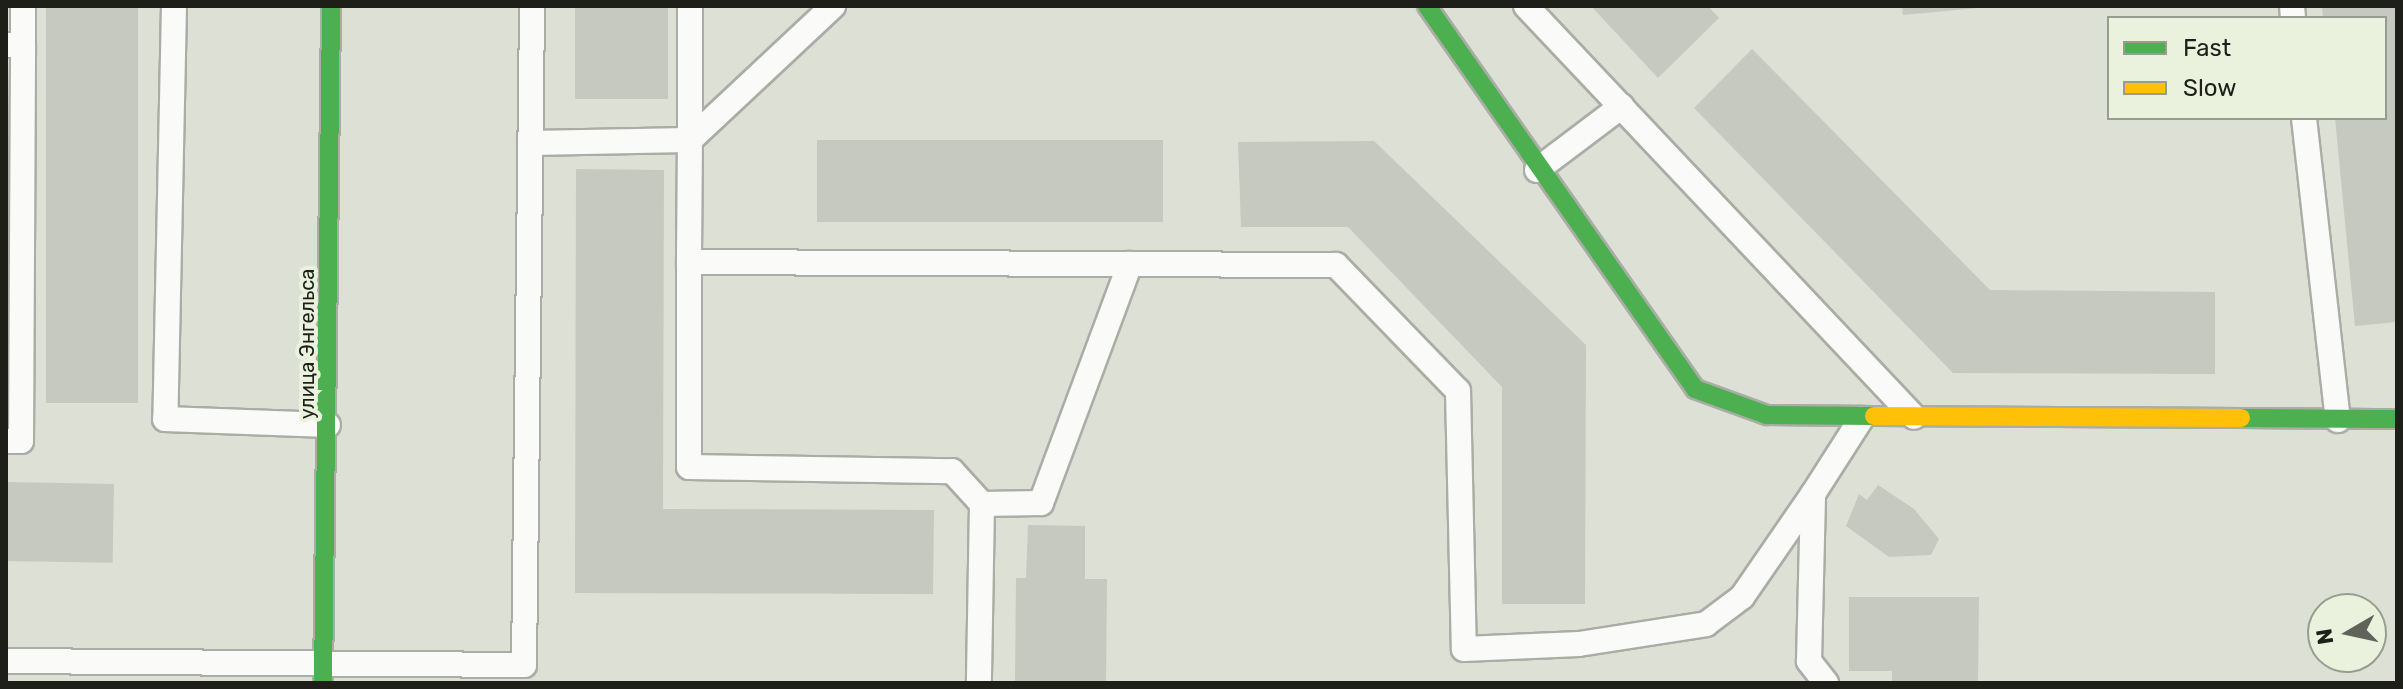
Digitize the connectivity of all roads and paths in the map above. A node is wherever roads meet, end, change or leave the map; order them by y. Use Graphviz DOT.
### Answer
graph roads {
  1 [pos="23,6"];
  2 [pos="174,6"];
  3 [pos="331,6"];
  4 [pos="532,6"];
  5 [pos="690,6"];
  6 [pos="833,6"];
  7 [pos="1427,6"];
  8 [pos="1526,6"];
  9 [pos="14,45"];
  10 [pos="1622,106"];
  11 [pos="2304,120"];
  12 [pos="690,140"];
  13 [pos="530,143"];
  14 [pos="1537,170"];
  15 [pos="689,262"];
  16 [pos="1130,264"];
  17 [pos="1914,417"];
  18 [pos="1861,419"];
  19 [pos="2397,419"];
  20 [pos="2338,420"];
  21 [pos="328,425"];
  22 [pos="6,441"];
  23 [pos="1813,494"];
  24 [pos="982,504"];
  25 [pos="6,661"];
  26 [pos="323,673"];
  27 [pos="979,683"];
  28 [pos="1826,683"];
  1 -- 9 [label="lane"];
  2 -- 21 [label="lane"];
  3 -- 21 [label="street, улица Энгельса"];
  4 -- 13 [label="lane"];
  5 -- 12 [label="lane"];
  6 -- 12 [label="lane"];
  7 -- 14 [label="street"];
  8 -- 10 [label="lane"];
  9 -- 22 [label="lane"];
  10 -- 14 [label="lane"];
  10 -- 17 [label="lane"];
  11 -- 20 [label="lane"];
  12 -- 13 [label="lane"];
  12 -- 15 [label="lane"];
  13 -- 26 [label="lane"];
  14 -- 18 [label="street"];
  15 -- 16 [label="lane"];
  15 -- 24 [label="lane"];
  16 -- 23 [label="lane"];
  16 -- 24 [label="lane"];
  17 -- 18 [label="street"];
  17 -- 20 [label="street"];
  18 -- 23 [label="lane"];
  19 -- 20 [label="street"];
  21 -- 26 [label="street, улица Энгельса"];
  23 -- 28 [label="lane"];
  24 -- 27 [label="lane"];
  25 -- 26 [label="lane"];
}
